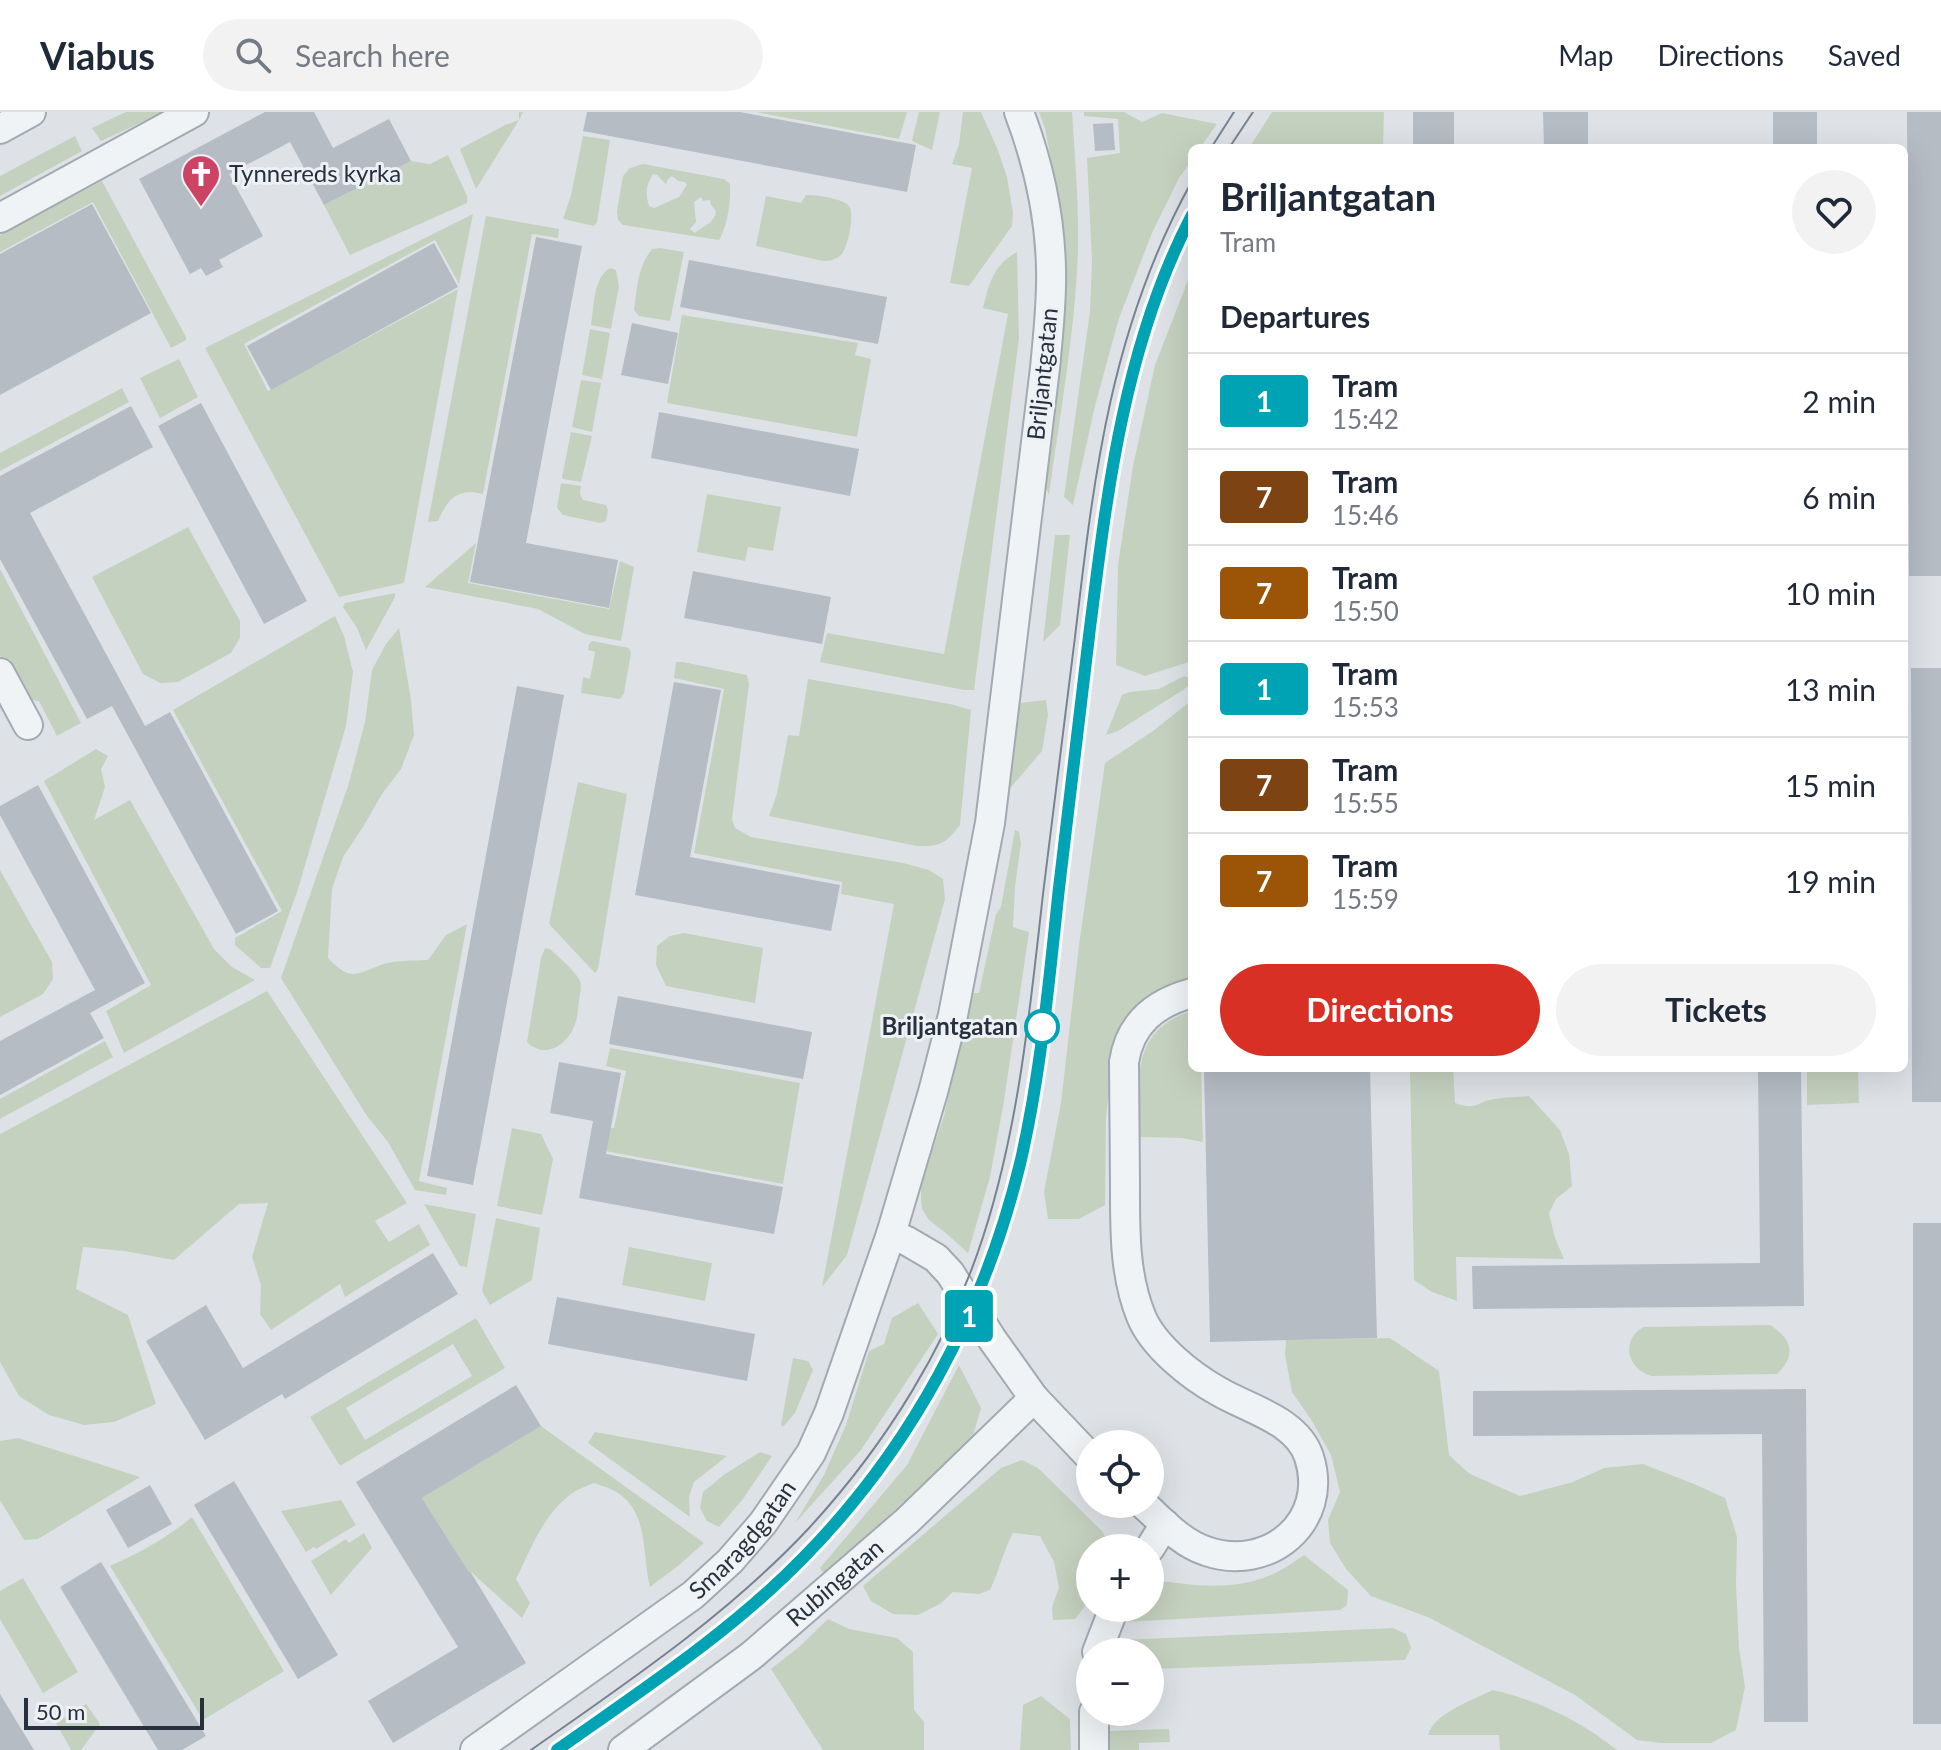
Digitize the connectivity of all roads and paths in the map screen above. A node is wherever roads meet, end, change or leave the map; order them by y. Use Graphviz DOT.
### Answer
graph roads {
  1 [pos="31,112"];
  2 [pos="194,112"];
  3 [pos="1019,112"];
  4 [pos="0,129"];
  5 [pos="0,218"];
  6 [pos="0,673"];
  7 [pos="28,725"];
  8 [pos="1188,994"];
  9 [pos="891,1234"];
  10 [pos="1034,1398"];
  11 [pos="1076,1442"];
  12 [pos="1158,1518"];
  13 [pos="1165,1524"];
  14 [pos="1159,1534"];
  15 [pos="1094,1726"];
  16 [pos="475,1750"];
  17 [pos="623,1750"];
  18 [pos="1094,1750"];
  1 -- 4 [label="street"];
  2 -- 5 [label="street"];
  3 -- 9 [label="street, Briljantgatan"];
  6 -- 7 [label="street"];
  8 -- 13 [label="street"];
  9 -- 10 [label="street"];
  9 -- 16 [label="street, Smaragdgatan"];
  10 -- 11 [label="street"];
  10 -- 17 [label="street, Rubingatan"];
  12 -- 13 [label="street"];
  13 -- 14 [label="street"];
  15 -- 18 [label="street"];
}
